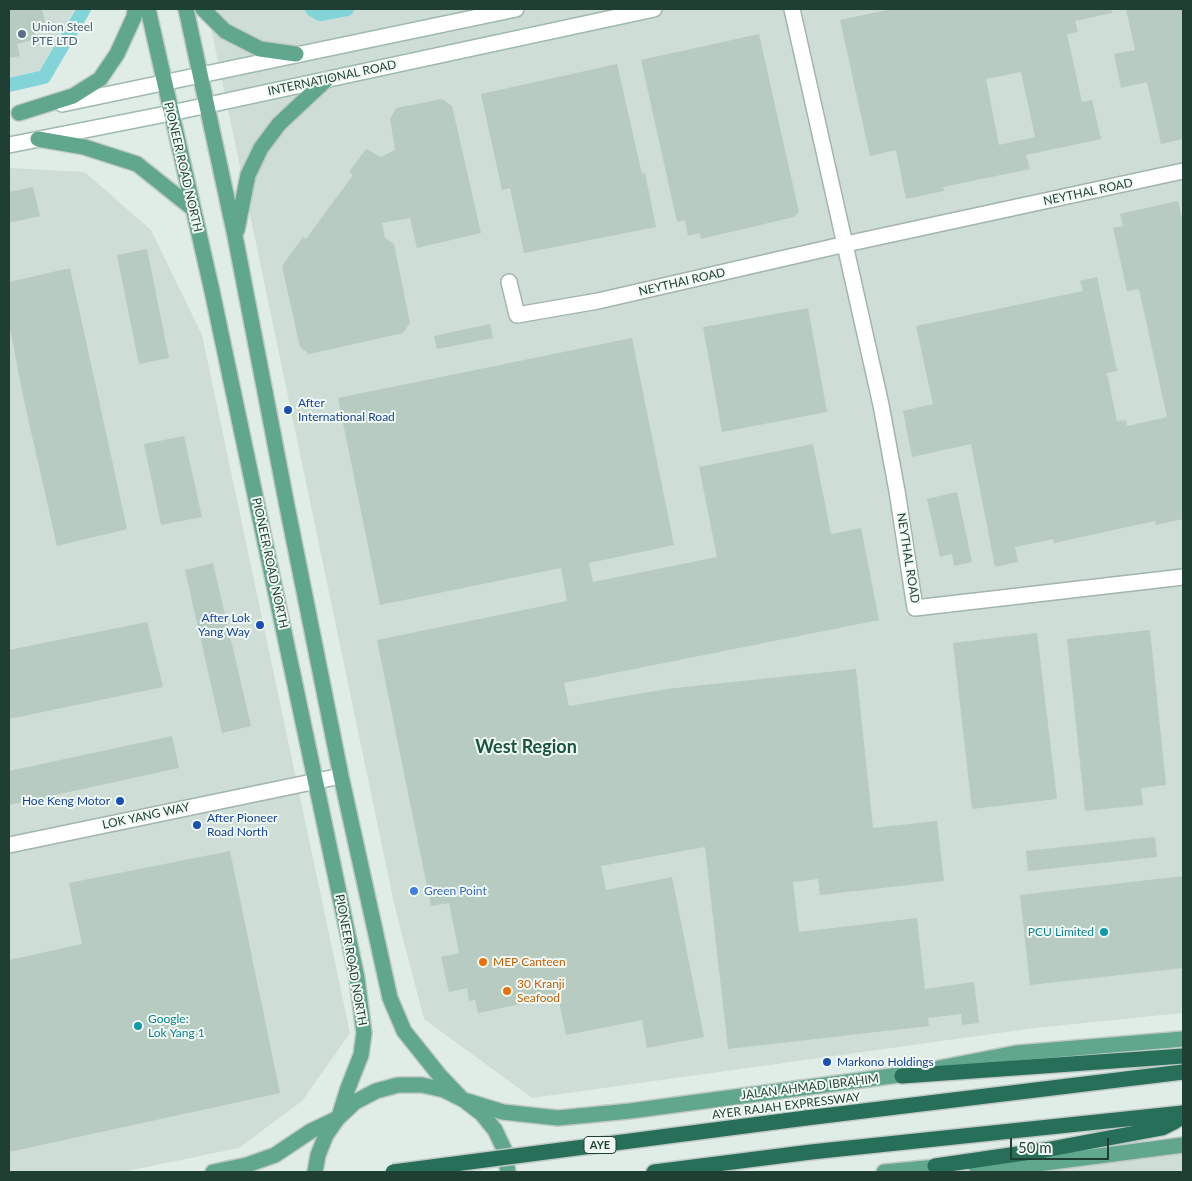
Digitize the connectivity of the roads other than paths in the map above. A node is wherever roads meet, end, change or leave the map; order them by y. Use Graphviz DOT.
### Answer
graph roads {
  1 [pos="135,9"];
  2 [pos="148,9"];
  3 [pos="186,9"];
  4 [pos="203,9"];
  5 [pos="516,9"];
  6 [pos="654,9"];
  7 [pos="792,9"];
  8 [pos="296,54"];
  9 [pos="200,74"];
  10 [pos="326,80"];
  11 [pos="164,82"];
  12 [pos="207,105"];
  13 [pos="171,113"];
  14 [pos="14,114"];
  15 [pos="38,139"];
  16 [pos="9,145"];
  17 [pos="1183,171"];
  18 [pos="192,208"];
  19 [pos="235,236"];
  20 [pos="846,244"];
  21 [pos="509,282"];
  22 [pos="1183,577"];
  23 [pos="341,776"];
  24 [pos="315,782"];
  25 [pos="9,845"];
  26 [pos="1183,1039"];
  27 [pos="1183,1056"];
  28 [pos="1183,1072"];
  29 [pos="902,1076"];
  30 [pos="464,1100"];
  31 [pos="1183,1114"];
  32 [pos="338,1118"];
  33 [pos="1183,1145"];
  34 [pos="935,1166"];
  35 [pos="213,1172"];
  36 [pos="315,1172"];
  37 [pos="394,1172"];
  38 [pos="508,1172"];
  39 [pos="654,1172"];
  40 [pos="884,1172"];
  1 -- 14 [label="main road"];
  2 -- 11 [label="main road, PIONEER ROAD NORTH"];
  3 -- 9 [label="main road"];
  4 -- 8 [label="main road"];
  5 -- 8 [label="street"];
  6 -- 10 [label="street, INTERNATIONAL ROAD"];
  7 -- 20 [label="street, NEYTHAL ROAD"];
  8 -- 9 [label="street"];
  9 -- 11 [label="street"];
  9 -- 12 [label="main road"];
  10 -- 12 [label="street, INTERNATIONAL ROAD"];
  10 -- 19 [label="main road"];
  11 -- 13 [label="main road, PIONEER ROAD NORTH"];
  11 -- 14 [label="street"];
  12 -- 13 [label="street, INTERNATIONAL ROAD"];
  12 -- 19 [label="main road"];
  13 -- 15 [label="street, INTERNATIONAL ROAD"];
  13 -- 18 [label="main road, PIONEER ROAD NORTH"];
  15 -- 16 [label="street, INTERNATIONAL ROAD"];
  15 -- 18 [label="main road"];
  17 -- 20 [label="street, NEYTHAL ROAD"];
  18 -- 24 [label="main road, PIONEER ROAD NORTH"];
  19 -- 23 [label="main road"];
  20 -- 21 [label="street, NEYTHAI ROAD"];
  20 -- 22 [label="street, NEYTHAL ROAD"];
  23 -- 24 [label="street, LOK YANG WAY"];
  23 -- 30 [label="main road"];
  24 -- 25 [label="street, LOK YANG WAY"];
  24 -- 32 [label="main road, PIONEER ROAD NORTH"];
  26 -- 29 [label="main road, JALAN AHMAD IBRAHIM"];
  27 -- 29 [label="highway"];
  28 -- 37 [label="highway, AYER RAJAH EXPRESSWAY / AYE, bridge"];
  29 -- 30 [label="main road, JALAN AHMAD IBRAHIM"];
  30 -- 32 [label="main road"];
  30 -- 38 [label="main road"];
  31 -- 34 [label="highway"];
  31 -- 39 [label="highway"];
  32 -- 35 [label="main road"];
  32 -- 36 [label="main road"];
  33 -- 34 [label="main road"];
  34 -- 40 [label="main road"];
}
